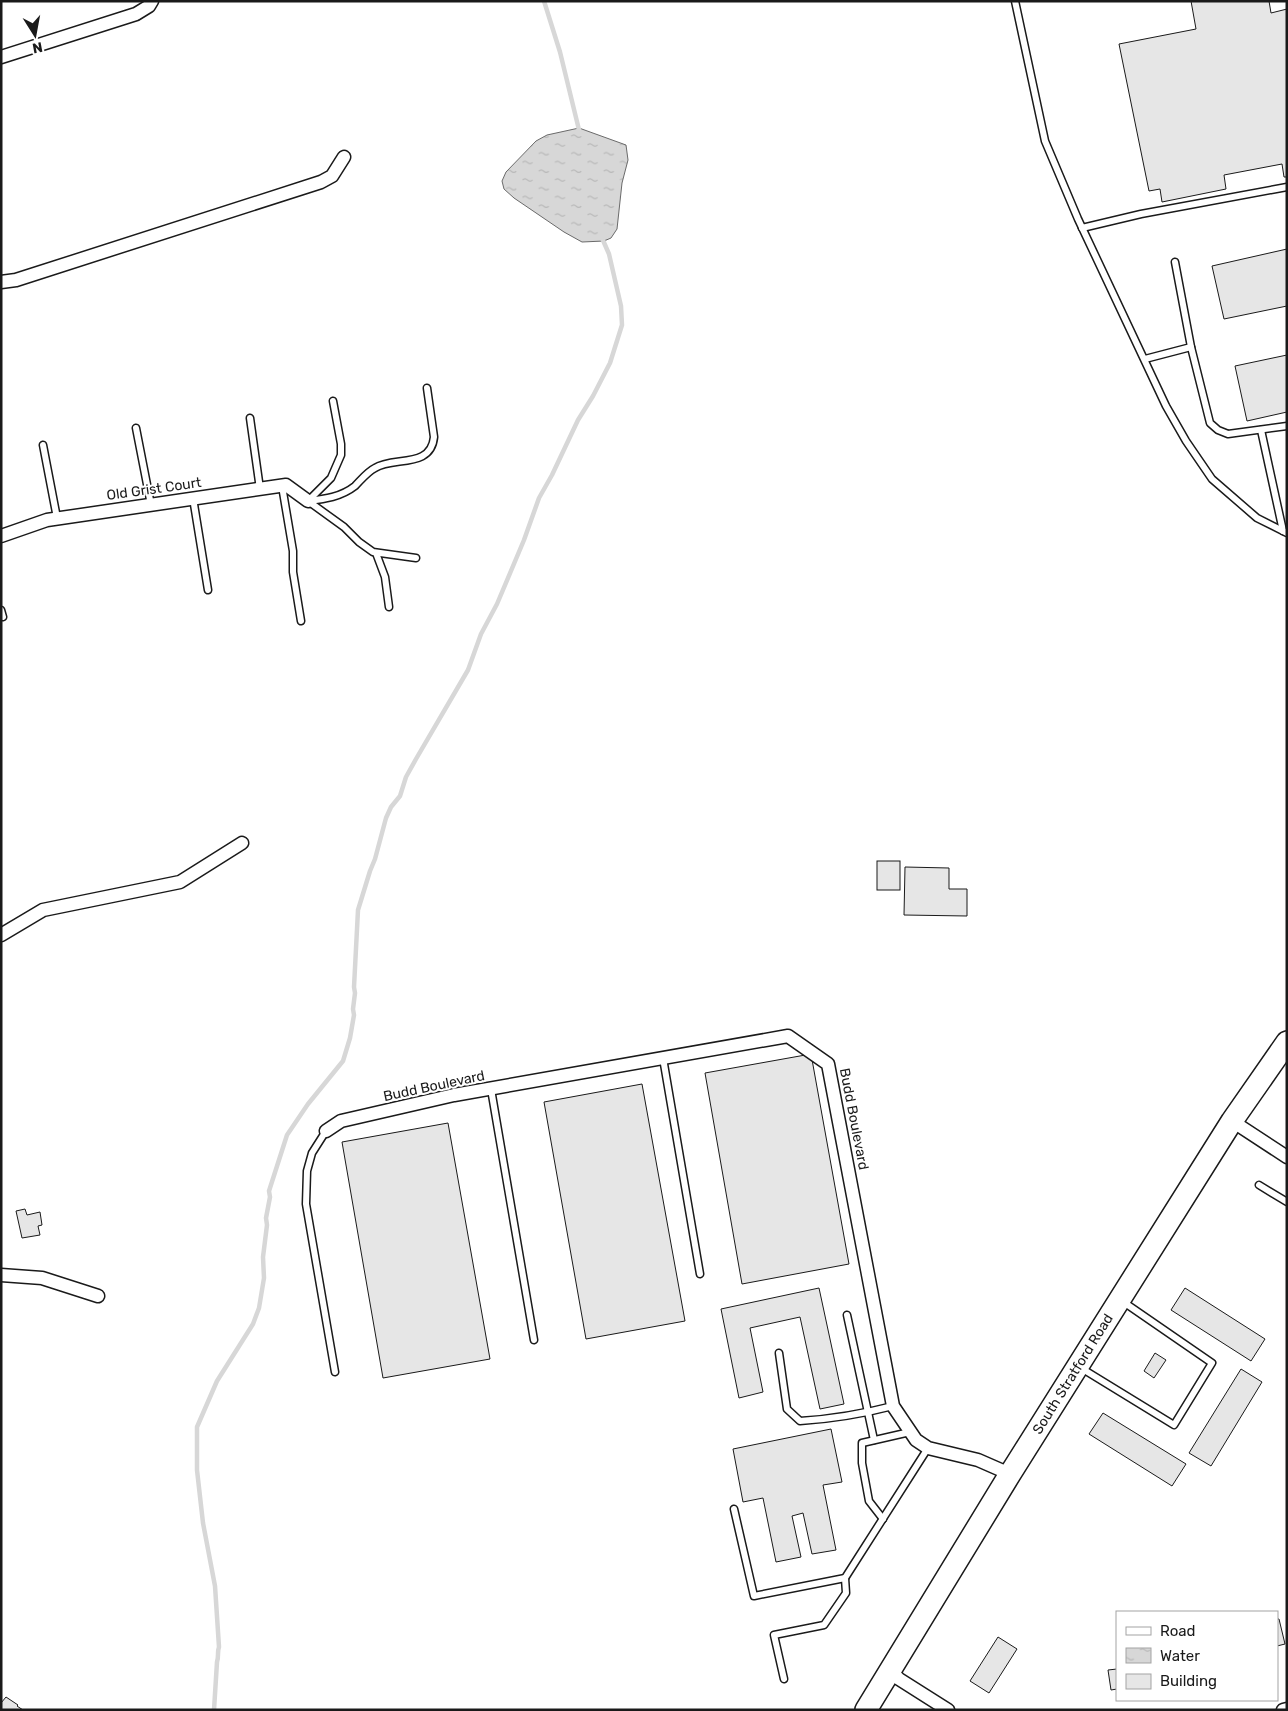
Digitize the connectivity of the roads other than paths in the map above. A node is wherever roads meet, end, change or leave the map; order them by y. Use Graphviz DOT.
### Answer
graph roads {
  1 [pos="152,1"];
  2 [pos="1015,1"];
  3 [pos="2,53"];
  4 [pos="344,157"];
  5 [pos="1287,187"];
  6 [pos="1082,228"];
  7 [pos="1175,262"];
  8 [pos="1,282"];
  9 [pos="1191,346"];
  10 [pos="1145,360"];
  11 [pos="427,388"];
  12 [pos="333,401"];
  13 [pos="250,418"];
  14 [pos="1287,426"];
  15 [pos="136,428"];
  16 [pos="1261,430"];
  17 [pos="44,445"];
  18 [pos="282,486"];
  19 [pos="260,489"];
  20 [pos="193,498"];
  21 [pos="308,501"];
  22 [pos="151,505"];
  23 [pos="57,518"];
  24 [pos="1285,532"];
  25 [pos="1,536"];
  26 [pos="376,552"];
  27 [pos="416,558"];
  28 [pos="208,590"];
  29 [pos="389,607"];
  30 [pos="301,621"];
  31 [pos="242,844"];
  32 [pos="1,935"];
  33 [pos="1287,1042"];
  34 [pos="663,1058"];
  35 [pos="491,1088"];
  36 [pos="1232,1121"];
  37 [pos="326,1131"];
  38 [pos="1287,1157"];
  39 [pos="1259,1185"];
  40 [pos="1287,1202"];
  41 [pos="700,1274"];
  42 [pos="1,1275"];
  43 [pos="98,1296"];
  44 [pos="1120,1300"];
  45 [pos="847,1315"];
  46 [pos="534,1340"];
  47 [pos="779,1352"];
  48 [pos="1078,1366"];
  49 [pos="335,1372"];
  50 [pos="893,1406"];
  51 [pos="868,1412"];
  52 [pos="910,1432"];
  53 [pos="874,1440"];
  54 [pos="928,1448"];
  55 [pos="1010,1474"];
  56 [pos="734,1509"];
  57 [pos="883,1518"];
  58 [pos="845,1578"];
  59 [pos="891,1671"];
  60 [pos="784,1679"];
  61 [pos="1287,1709"];
  62 [pos="866,1710"];
  63 [pos="948,1710"];
  64 [pos="1283,1710"];
  1 -- 3 [label="street"];
  2 -- 6 [label="lane"];
  4 -- 8 [label="street"];
  5 -- 6 [label="lane"];
  6 -- 10 [label="lane"];
  7 -- 9 [label="lane"];
  9 -- 10 [label="lane"];
  9 -- 16 [label="lane"];
  10 -- 24 [label="lane"];
  11 -- 21 [label="lane"];
  12 -- 21 [label="lane"];
  13 -- 19 [label="lane"];
  14 -- 16 [label="lane"];
  15 -- 22 [label="lane"];
  16 -- 24 [label="lane"];
  17 -- 23 [label="lane"];
  18 -- 19 [label="street, Old Grist Court"];
  18 -- 21 [label="street"];
  18 -- 30 [label="lane"];
  19 -- 20 [label="street, Old Grist Court"];
  20 -- 22 [label="street, Old Grist Court"];
  20 -- 28 [label="lane"];
  21 -- 26 [label="lane"];
  22 -- 23 [label="street, Old Grist Court"];
  23 -- 25 [label="street, Old Grist Court"];
  26 -- 27 [label="lane"];
  26 -- 29 [label="lane"];
  31 -- 32 [label="street"];
  33 -- 36 [label="main road, South Stratford Road"];
  34 -- 35 [label="street, Budd Boulevard"];
  34 -- 41 [label="lane"];
  34 -- 50 [label="street, Budd Boulevard"];
  35 -- 37 [label="street, Budd Boulevard"];
  35 -- 46 [label="lane"];
  36 -- 38 [label="street"];
  36 -- 44 [label="main road, South Stratford Road"];
  37 -- 49 [label="lane"];
  39 -- 40 [label="lane"];
  42 -- 43 [label="street"];
  44 -- 48 [label="main road, South Stratford Road"];
  44 -- 48 [label="lane"];
  45 -- 51 [label="lane"];
  47 -- 51 [label="lane"];
  48 -- 55 [label="main road, South Stratford Road"];
  50 -- 51 [label="lane"];
  50 -- 52 [label="street, Budd Boulevard"];
  51 -- 53 [label="lane"];
  52 -- 53 [label="lane"];
  52 -- 54 [label="street, Budd Boulevard"];
  53 -- 57 [label="lane"];
  54 -- 55 [label="street, Budd Boulevard"];
  54 -- 57 [label="lane"];
  55 -- 59 [label="main road, South Stratford Road"];
  56 -- 58 [label="lane"];
  57 -- 58 [label="lane"];
  58 -- 60 [label="lane"];
  59 -- 62 [label="main road, South Stratford Road"];
  59 -- 63 [label="street"];
  61 -- 64 [label="street"];
}
